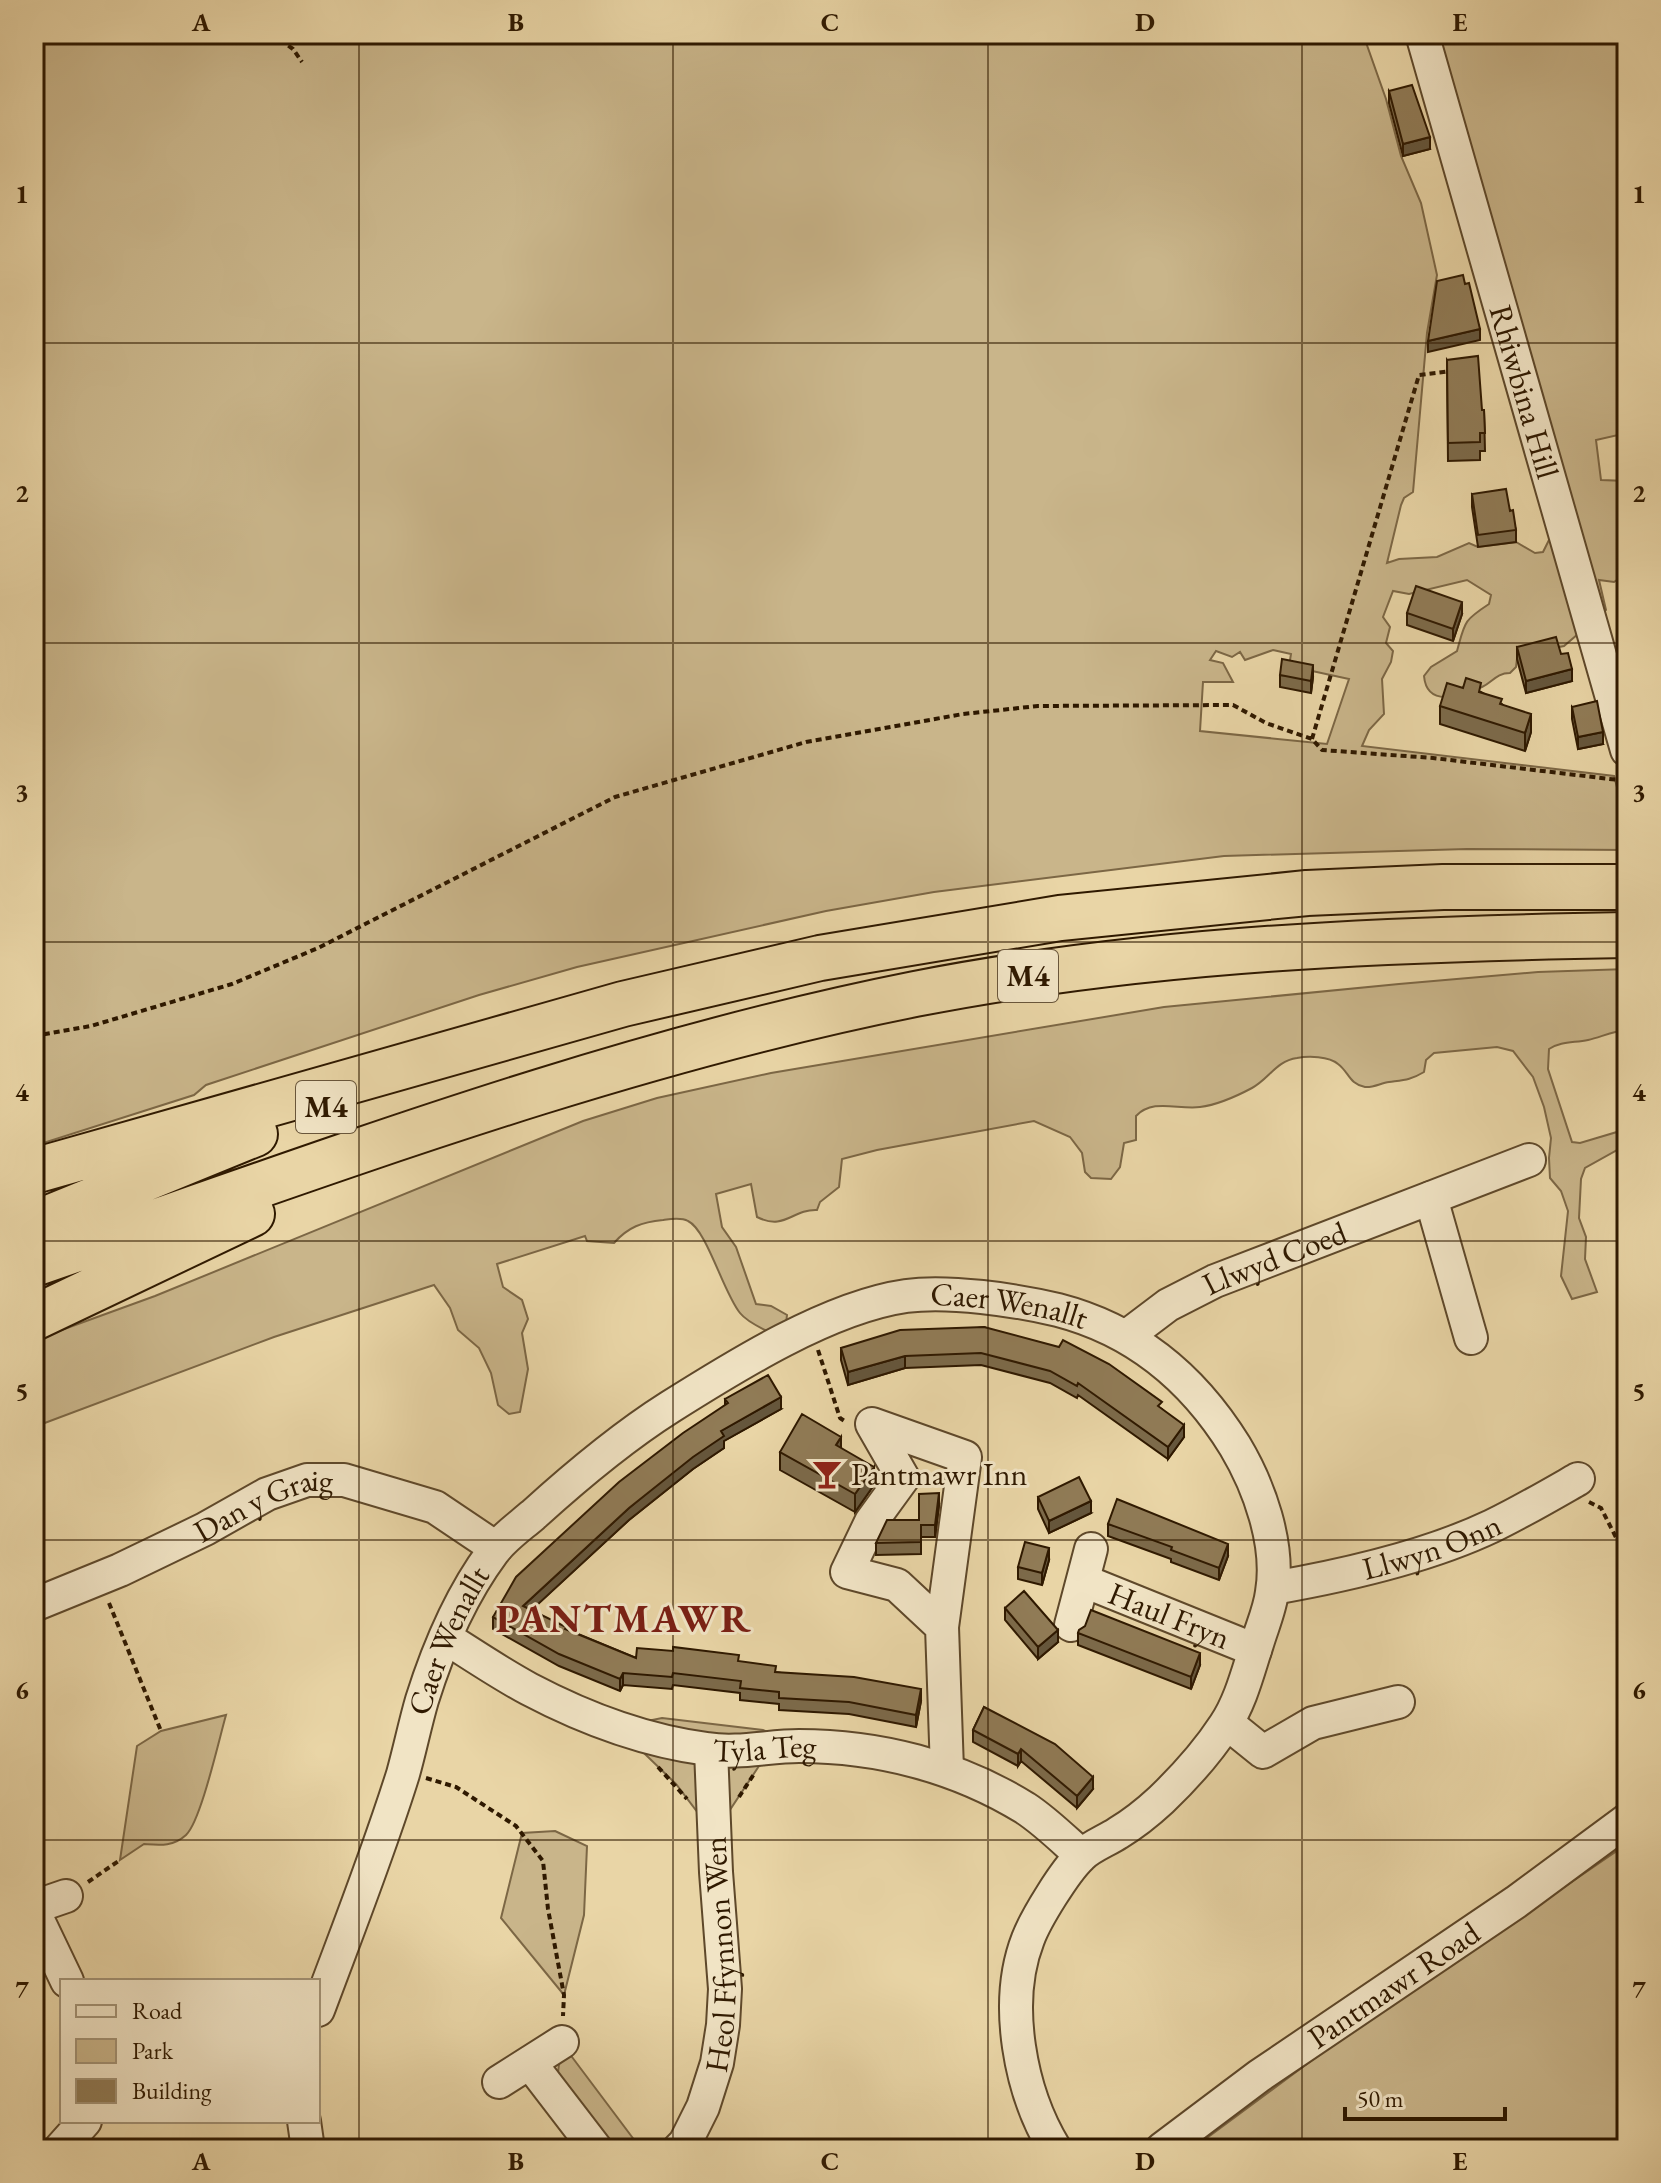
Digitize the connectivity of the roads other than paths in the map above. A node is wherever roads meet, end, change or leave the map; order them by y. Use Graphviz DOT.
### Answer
graph roads {
  1 [pos="1422,34"];
  2 [pos="1627,750"];
  3 [pos="1627,887"];
  4 [pos="1627,935"];
  5 [pos="623,1004"];
  6 [pos="446,1123"];
  7 [pos="1529,1160"];
  8 [pos="34,1171"];
  9 [pos="1431,1198"];
  10 [pos="34,1224"];
  11 [pos="34,1264"];
  12 [pos="34,1318"];
  13 [pos="1127,1336"];
  14 [pos="1471,1338"];
  15 [pos="1579,1479"];
  16 [pos="496,1548"];
  17 [pos="1091,1549"];
  18 [pos="1084,1581"];
  19 [pos="1273,1588"];
  20 [pos="34,1605"];
  21 [pos="1071,1625"];
  22 [pos="942,1627"];
  23 [pos="446,1638"];
  24 [pos="1255,1650"];
  25 [pos="1398,1702"];
  26 [pos="1227,1723"];
  27 [pos="711,1750"];
  28 [pos="947,1770"];
  29 [pos="1627,1820"];
  30 [pos="1081,1855"];
  31 [pos="66,1896"];
  32 [pos="34,1910"];
  33 [pos="66,1979"];
  34 [pos="320,2004"];
  35 [pos="562,2042"];
  36 [pos="530,2063"];
  37 [pos="499,2082"];
  38 [pos="83,2123"];
  39 [pos="304,2123"];
  40 [pos="60,2149"];
  41 [pos="308,2149"];
  42 [pos="596,2149"];
  43 [pos="679,2149"];
  44 [pos="1055,2149"];
  45 [pos="1162,2149"];
  1 -- 2 [label="street, Rhiwbina Hill"];
  3 -- 5 [label="highway, M4"];
  4 -- 6 [label="highway, M4"];
  5 -- 8 [label="highway, M4"];
  5 -- 10 [label="highway, M4"];
  6 -- 11 [label="highway, M4"];
  6 -- 12 [label="highway, M4"];
  7 -- 9 [label="street, Llwyd Coed"];
  9 -- 13 [label="street, Llwyd Coed"];
  9 -- 14 [label="street"];
  13 -- 16 [label="street, Caer Wenallt"];
  13 -- 19 [label="street, Caer Wenallt"];
  15 -- 19 [label="street, Llwyn Onn"];
  16 -- 20 [label="street, Dan y Graig"];
  16 -- 23 [label="street, Caer Wenallt"];
  17 -- 18 [label="street, Haul Fryn"];
  18 -- 21 [label="street, Haul Fryn"];
  18 -- 24 [label="street, Haul Fryn"];
  19 -- 24 [label="street, Caer Wenallt"];
  22 -- 22 [label="street"];
  22 -- 28 [label="street"];
  23 -- 27 [label="street, Tyla Teg"];
  23 -- 34 [label="street, Caer Wenallt"];
  24 -- 26 [label="street, Caer Wenallt"];
  25 -- 26 [label="street"];
  26 -- 30 [label="street, Caer Wenallt"];
  27 -- 28 [label="street, Tyla Teg"];
  27 -- 43 [label="street, Heol Ffynnon Wen"];
  28 -- 30 [label="street, Tyla Teg"];
  29 -- 45 [label="street, Pantmawr Road"];
  30 -- 44 [label="street, Caer Wenallt"];
  31 -- 32 [label="street"];
  32 -- 33 [label="street"];
  35 -- 36 [label="street"];
  36 -- 37 [label="street"];
  36 -- 42 [label="street"];
  38 -- 40 [label="street"];
  39 -- 41 [label="street"];
}
